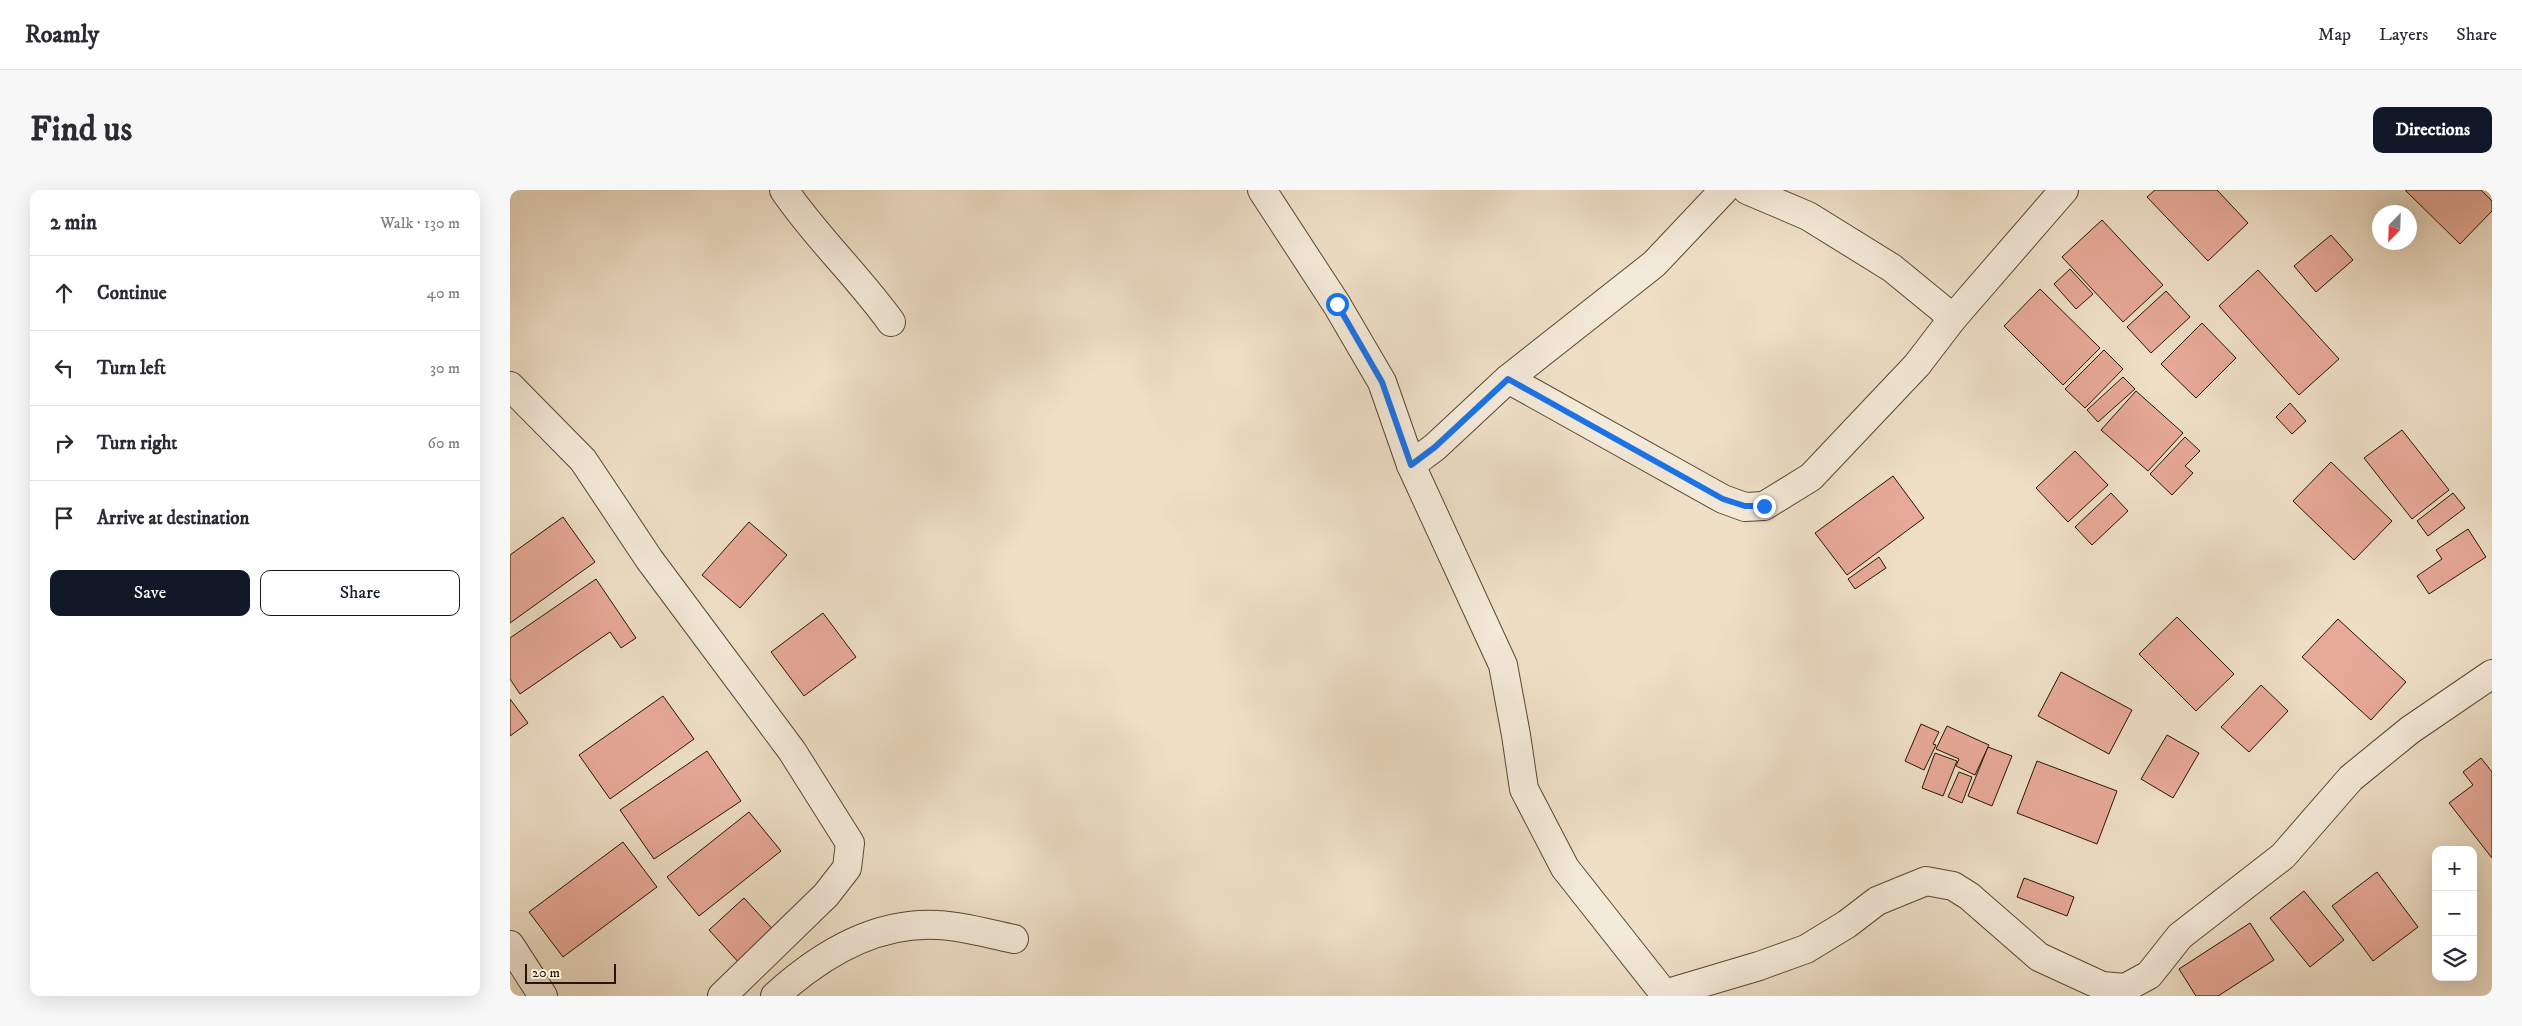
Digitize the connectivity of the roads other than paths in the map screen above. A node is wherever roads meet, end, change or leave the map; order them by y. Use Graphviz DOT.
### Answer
graph roads {
  1 [pos="784,190"];
  2 [pos="1262,190"];
  3 [pos="1724,190"];
  4 [pos="1747,190"];
  5 [pos="2064,190"];
  6 [pos="1953,318"];
  7 [pos="891,322"];
  8 [pos="1508,379"];
  9 [pos="510,386"];
  10 [pos="1411,465"];
  11 [pos="2492,674"];
  12 [pos="1014,939"];
  13 [pos="510,945"];
  14 [pos="1666,995"];
  15 [pos="543,996"];
  16 [pos="722,996"];
  17 [pos="775,996"];
  1 -- 7 [label="street"];
  2 -- 10 [label="street"];
  3 -- 8 [label="street"];
  4 -- 6 [label="street"];
  5 -- 6 [label="street"];
  6 -- 8 [label="street"];
  8 -- 10 [label="street"];
  9 -- 16 [label="street"];
  10 -- 14 [label="street"];
  11 -- 14 [label="street"];
  12 -- 17 [label="street"];
  13 -- 15 [label="street"];
}
